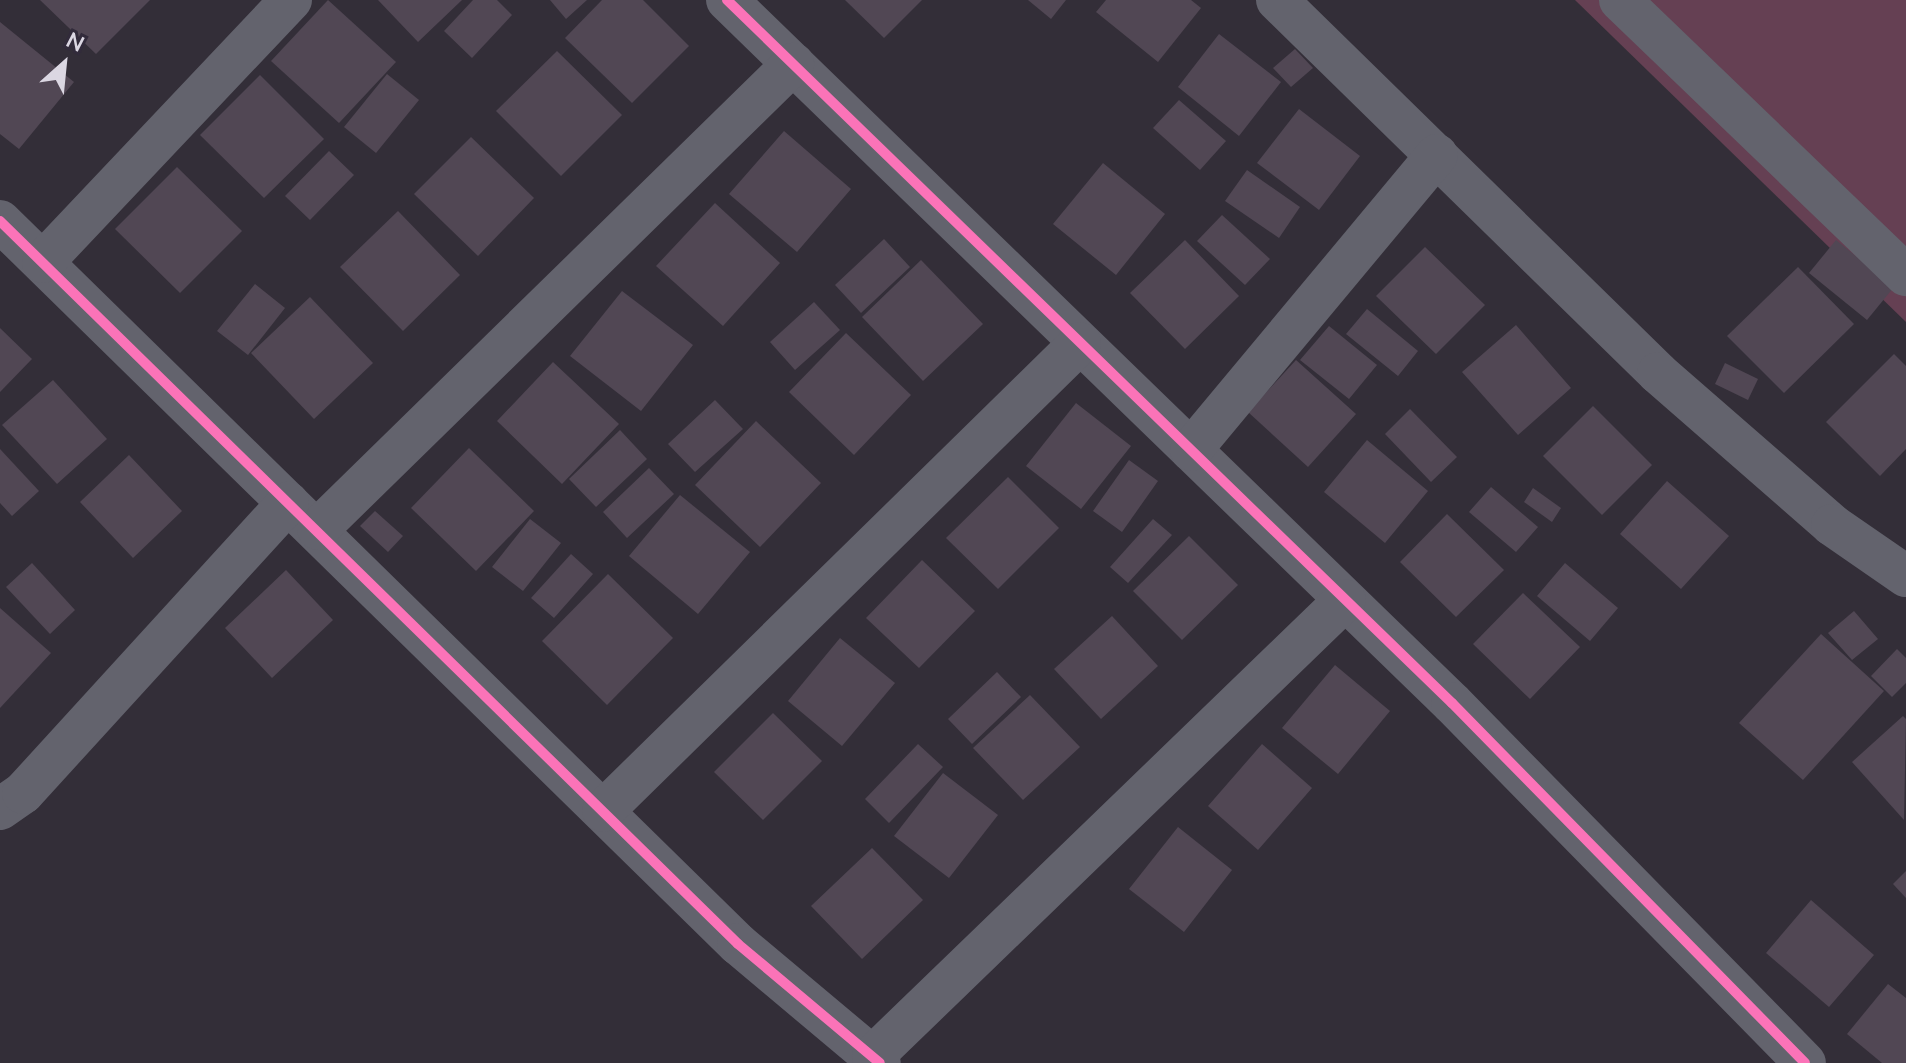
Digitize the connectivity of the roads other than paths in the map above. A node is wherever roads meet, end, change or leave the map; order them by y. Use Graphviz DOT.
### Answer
graph roads {
  1 [pos="291,0"];
  2 [pos="727,0"];
  3 [pos="1277,0"];
  4 [pos="1620,0"];
  5 [pos="793,64"];
  6 [pos="1437,155"];
  7 [pos="0,221"];
  8 [pos="43,262"];
  9 [pos="1906,275"];
  10 [pos="1080,343"];
  11 [pos="1191,450"];
  12 [pos="303,516"];
  13 [pos="1906,576"];
  14 [pos="1345,600"];
  15 [pos="0,809"];
  16 [pos="603,811"];
  17 [pos="876,1059"];
  18 [pos="1805,1063"];
  1 -- 8 [label="street"];
  2 -- 5 [label="street"];
  3 -- 6 [label="street"];
  4 -- 9 [label="street"];
  5 -- 10 [label="street"];
  5 -- 12 [label="street"];
  6 -- 11 [label="street"];
  6 -- 13 [label="street"];
  7 -- 8 [label="street"];
  8 -- 12 [label="street"];
  10 -- 11 [label="street"];
  10 -- 16 [label="street"];
  11 -- 14 [label="street"];
  12 -- 15 [label="street"];
  12 -- 16 [label="street"];
  14 -- 17 [label="street"];
  14 -- 18 [label="street"];
  16 -- 17 [label="street"];
}
